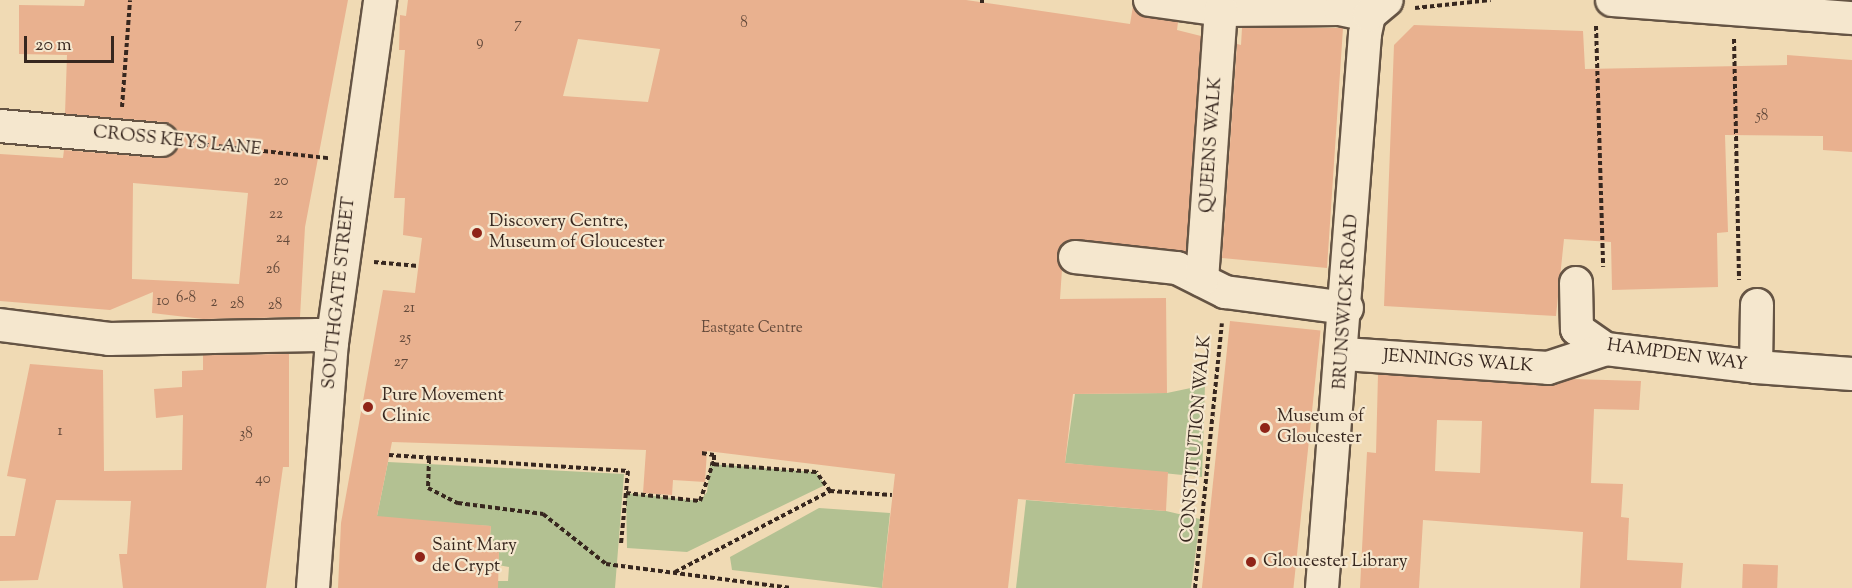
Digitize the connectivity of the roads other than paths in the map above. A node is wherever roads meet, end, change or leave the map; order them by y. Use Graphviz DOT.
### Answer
graph roads {
  1 [pos="381,0"];
  2 [pos="1150,0"];
  3 [pos="1604,6"];
  4 [pos="1377,8"];
  5 [pos="1221,10"];
  6 [pos="1852,18"];
  7 [pos="0,126"];
  8 [pos="161,140"];
  9 [pos="1075,257"];
  10 [pos="1590,281"];
  11 [pos="1214,286"];
  12 [pos="1757,305"];
  13 [pos="1347,308"];
  14 [pos="0,325"];
  15 [pos="332,342"];
  16 [pos="1606,349"];
  17 [pos="1344,354"];
  18 [pos="1756,367"];
  19 [pos="1852,374"];
  20 [pos="313,588"];
  21 [pos="1322,588"];
  1 -- 15 [label="street, SOUTHGATE STREET"];
  2 -- 5 [label="street"];
  3 -- 6 [label="street"];
  4 -- 5 [label="street"];
  4 -- 13 [label="street, BRUNSWICK ROAD"];
  5 -- 11 [label="street, QUEENS WALK"];
  7 -- 8 [label="street, CROSS KEYS LANE"];
  9 -- 11 [label="street"];
  10 -- 16 [label="street, HAMPDEN WAY"];
  11 -- 13 [label="street"];
  12 -- 18 [label="street, HAMPDEN WAY"];
  13 -- 17 [label="street, BRUNSWICK ROAD"];
  14 -- 15 [label="street"];
  15 -- 20 [label="street, SOUTHGATE STREET"];
  16 -- 17 [label="street, JENNINGS WALK"];
  16 -- 18 [label="street, HAMPDEN WAY"];
  17 -- 21 [label="street, BRUNSWICK ROAD"];
  18 -- 19 [label="street, HAMPDEN WAY"];
}
